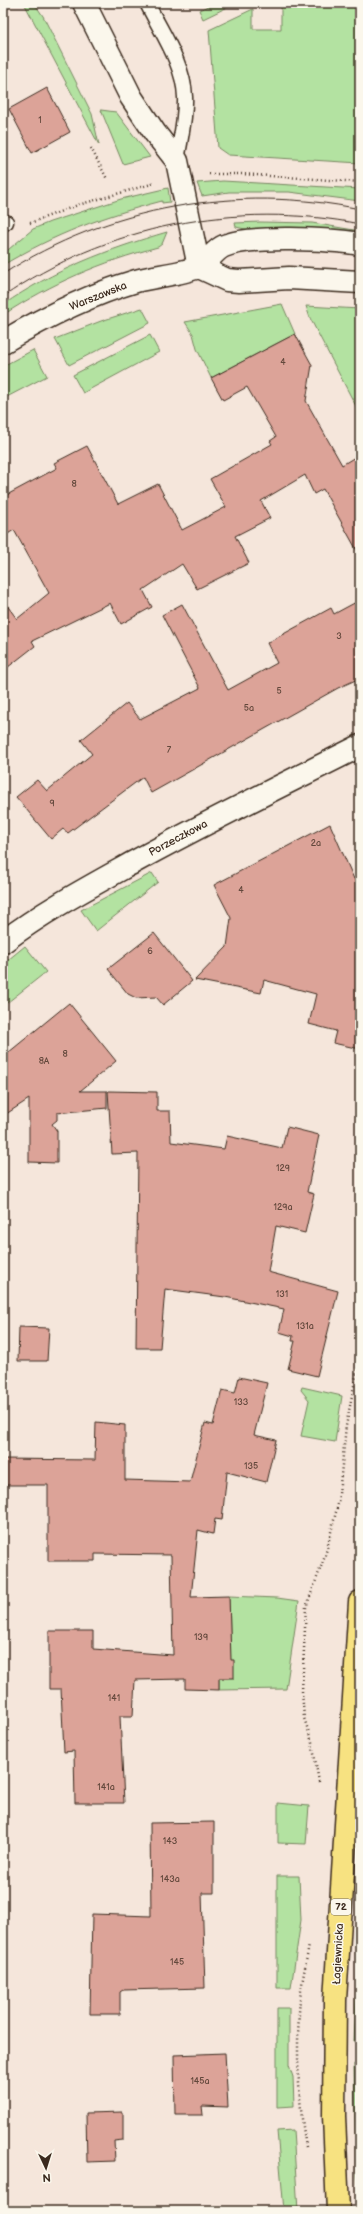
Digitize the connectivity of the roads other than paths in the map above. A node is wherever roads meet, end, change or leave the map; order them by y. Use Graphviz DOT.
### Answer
graph roads {
  1 [pos="84,3"];
  2 [pos="147,3"];
  3 [pos="177,161"];
  4 [pos="360,244"];
  5 [pos="199,267"];
  6 [pos="360,282"];
  7 [pos="3,342"];
  8 [pos="360,746"];
  9 [pos="3,942"];
  10 [pos="360,1602"];
  11 [pos="338,2211"];
  1 -- 3 [label="street"];
  2 -- 3 [label="lane"];
  3 -- 5 [label="street"];
  4 -- 5 [label="street, Warszawska"];
  5 -- 6 [label="street"];
  5 -- 7 [label="street, Warszawska"];
  8 -- 9 [label="street, Porzeczkowa"];
  10 -- 11 [label="main road, Łagiewnicka / 72"];
}
